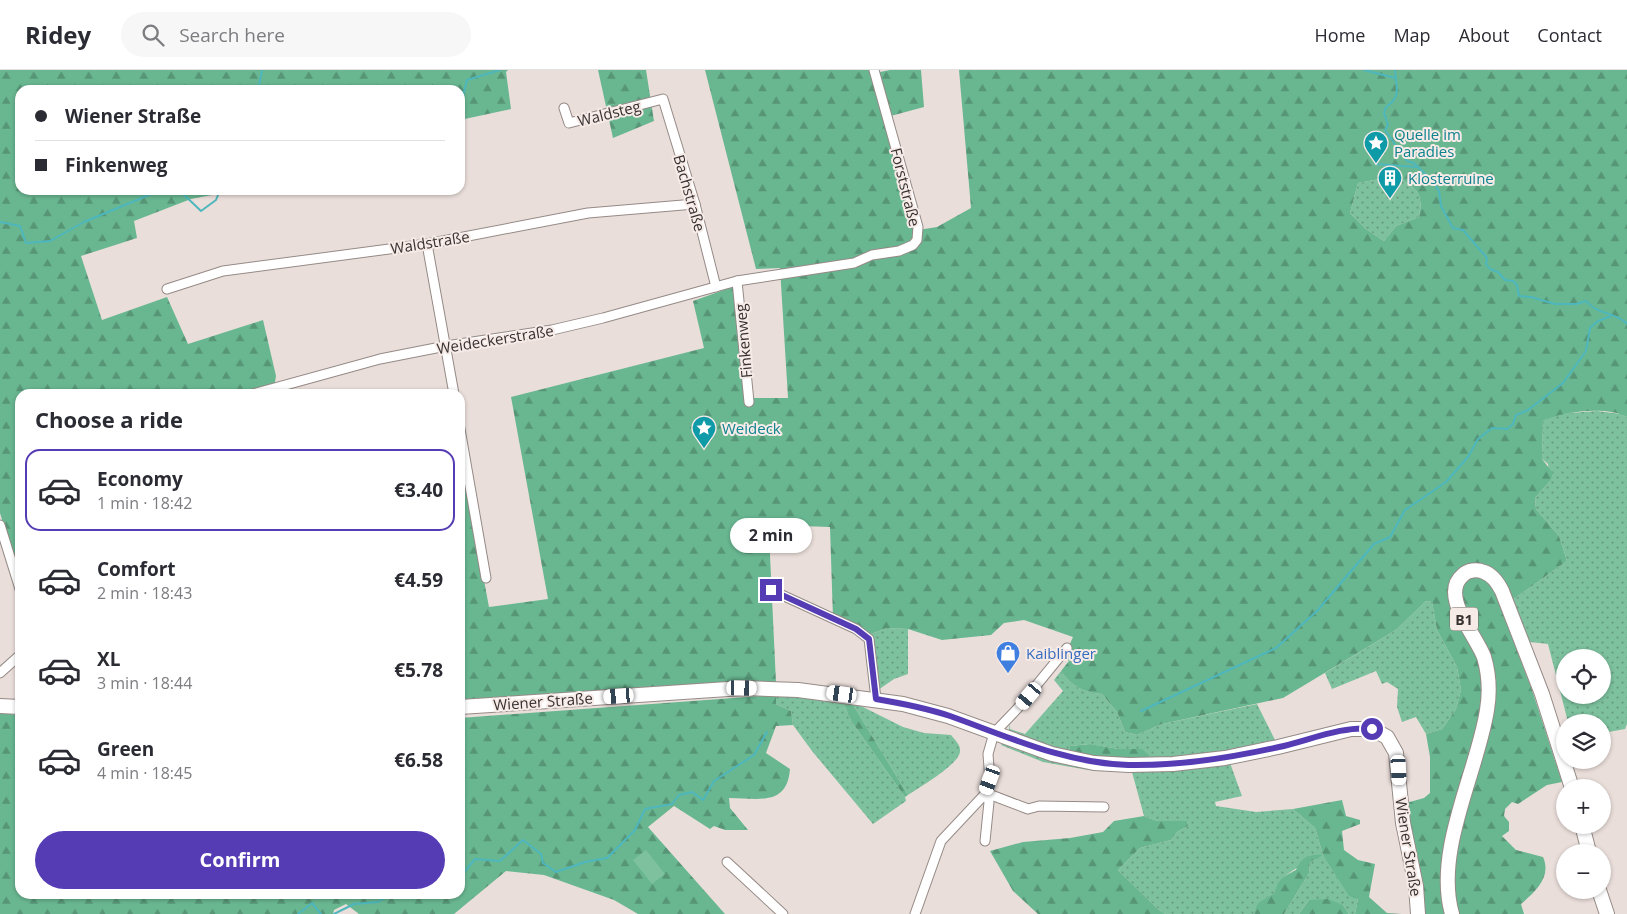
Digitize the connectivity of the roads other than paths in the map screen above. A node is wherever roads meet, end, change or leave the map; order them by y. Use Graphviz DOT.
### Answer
graph roads {
  1 [pos="874,70"];
  2 [pos="663,99"];
  3 [pos="564,108"];
  4 [pos="695,204"];
  5 [pos="427,244"];
  6 [pos="737,281"];
  7 [pos="716,287"];
  8 [pos="167,289"];
  9 [pos="446,346"];
  10 [pos="271,389"];
  11 [pos="453,389"];
  12 [pos="749,402"];
  13 [pos="465,458"];
  14 [pos="0,525"];
  15 [pos="2,534"];
  16 [pos="15,574"];
  17 [pos="486,578"];
  18 [pos="771,590"];
  19 [pos="1066,648"];
  20 [pos="15,660"];
  21 [pos="0,674"];
  22 [pos="876,699"];
  23 [pos="0,706"];
  24 [pos="465,706"];
  25 [pos="15,707"];
  26 [pos="994,733"];
  27 [pos="1569,779"];
  28 [pos="986,793"];
  29 [pos="1104,807"];
  30 [pos="985,841"];
  31 [pos="727,862"];
  32 [pos="1602,899"];
  33 [pos="783,914"];
  34 [pos="915,914"];
  35 [pos="1418,914"];
  36 [pos="1452,914"];
  37 [pos="1607,914"];
  1 -- 6 [label="street, Forststraße"];
  2 -- 3 [label="street, Waldsteg"];
  2 -- 4 [label="street, Bachstraße"];
  4 -- 5 [label="street, Waldstraße"];
  4 -- 7 [label="street, Bachstraße"];
  5 -- 8 [label="street, Waldstraße"];
  5 -- 9 [label="street"];
  6 -- 7 [label="street, Weideckerstraße"];
  6 -- 12 [label="street, Finkenweg"];
  7 -- 9 [label="street, Weideckerstraße"];
  9 -- 10 [label="street, Weideckerstraße"];
  9 -- 11 [label="street"];
  13 -- 17 [label="street"];
  14 -- 15 [label="street"];
  15 -- 16 [label="street"];
  18 -- 22 [label="street"];
  19 -- 26 [label="street"];
  20 -- 21 [label="street"];
  22 -- 24 [label="main road, Wiener Straße"];
  22 -- 26 [label="main road, Wiener Straße"];
  23 -- 25 [label="main road"];
  26 -- 28 [label="street"];
  26 -- 35 [label="main road, Wiener Straße"];
  27 -- 36 [label="main road, Wiener Straße / B1"];
  28 -- 29 [label="street"];
  28 -- 30 [label="street"];
  28 -- 34 [label="street"];
  31 -- 33 [label="street"];
  32 -- 37 [label="main road"];
}
